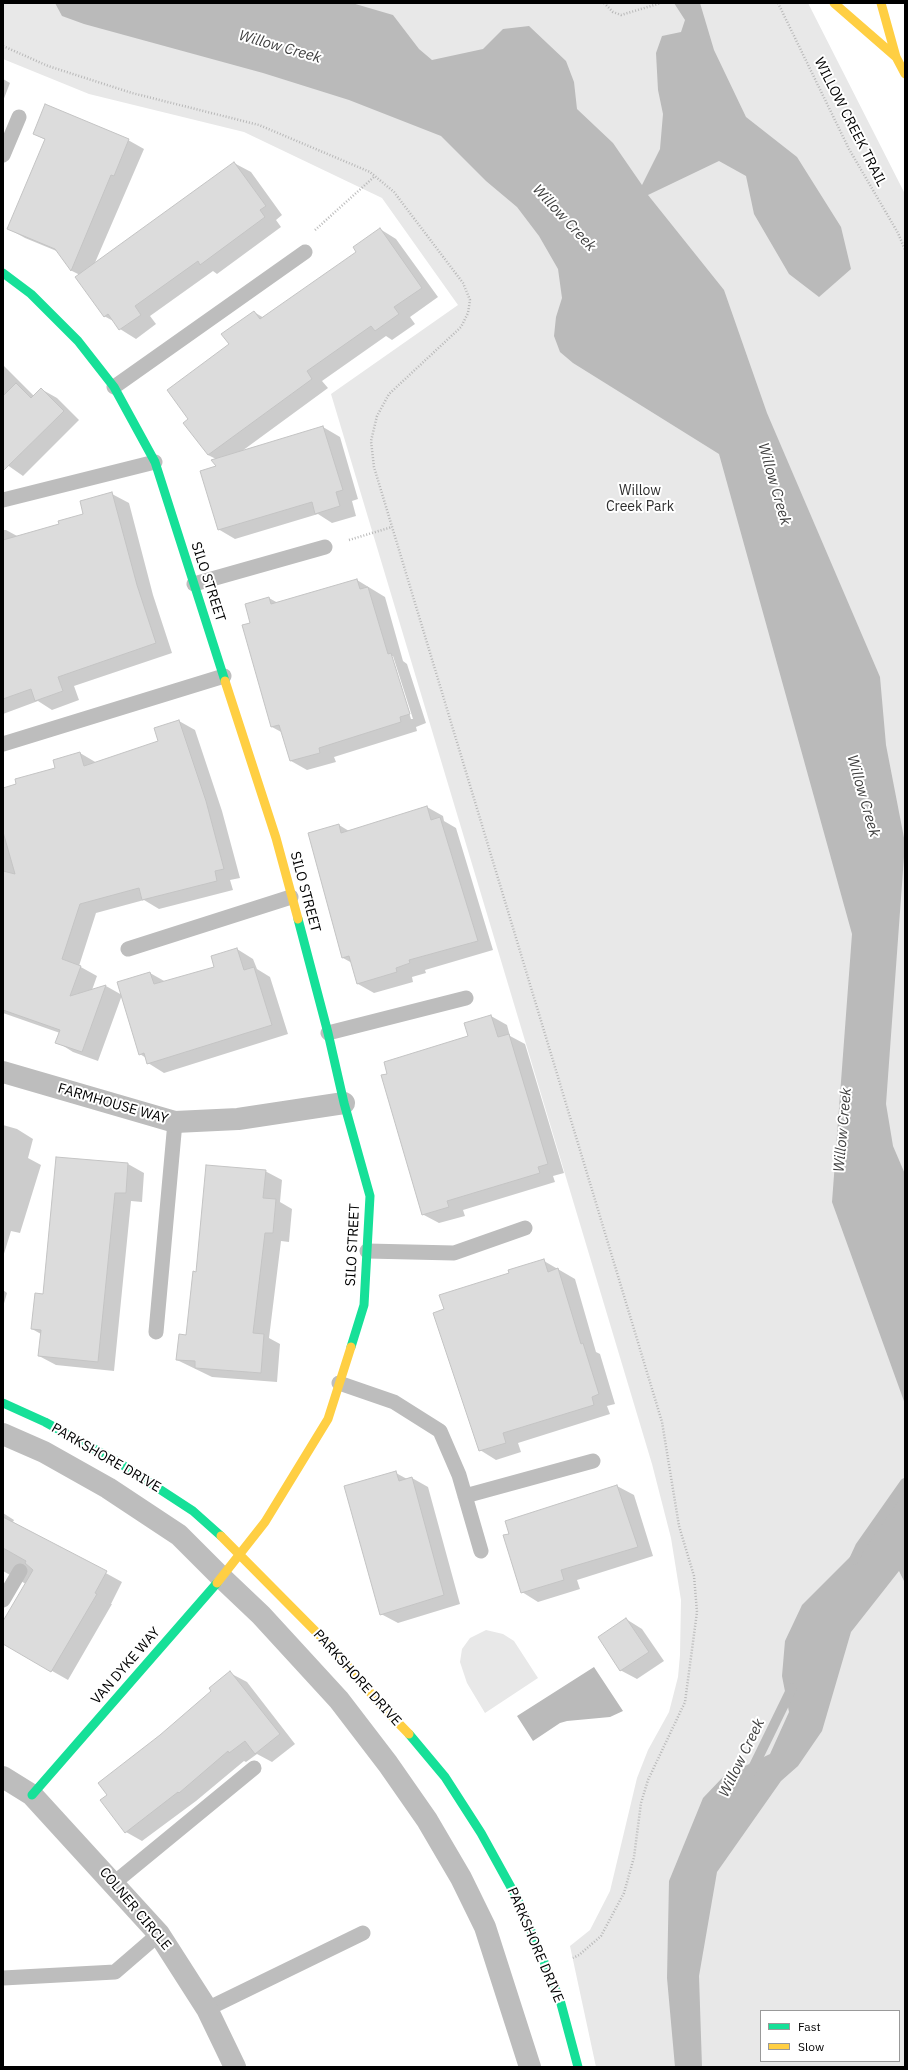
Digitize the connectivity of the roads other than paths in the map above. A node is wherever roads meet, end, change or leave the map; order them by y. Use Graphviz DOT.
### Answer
graph roads {
  1 [pos="834,3"];
  2 [pos="881,3"];
  3 [pos="896,57"];
  4 [pos="905,74"];
  5 [pos="19,117"];
  6 [pos="3,155"];
  7 [pos="305,252"];
  8 [pos="3,273"];
  9 [pos="114,387"];
  10 [pos="155,462"];
  11 [pos="3,500"];
  12 [pos="325,547"];
  13 [pos="194,584"];
  14 [pos="224,676"];
  15 [pos="3,744"];
  16 [pos="291,897"];
  17 [pos="128,949"];
  18 [pos="466,998"];
  19 [pos="328,1033"];
  20 [pos="3,1072"];
  21 [pos="344,1102"];
  22 [pos="175,1122"];
  23 [pos="525,1228"];
  24 [pos="367,1252"];
  25 [pos="156,1332"];
  26 [pos="339,1382"];
  27 [pos="3,1403"];
  28 [pos="3,1434"];
  29 [pos="593,1461"];
  30 [pos="465,1496"];
  31 [pos="481,1551"];
  32 [pos="240,1554"];
  33 [pos="20,1571"];
  34 [pos="222,1578"];
  35 [pos="3,1600"];
  36 [pos="254,1768"];
  37 [pos="3,1777"];
  38 [pos="32,1796"];
  39 [pos="114,1883"];
  40 [pos="363,1932"];
  41 [pos="159,1934"];
  42 [pos="3,1978"];
  43 [pos="207,2009"];
  44 [pos="235,2067"];
  45 [pos="530,2067"];
  46 [pos="578,2067"];
  1 -- 3 [label="street"];
  2 -- 3 [label="street"];
  3 -- 4 [label="street"];
  5 -- 6 [label="lane"];
  7 -- 9 [label="lane"];
  8 -- 9 [label="street, SILO STREET"];
  9 -- 10 [label="street, SILO STREET"];
  10 -- 11 [label="lane"];
  10 -- 13 [label="street, SILO STREET"];
  12 -- 13 [label="lane"];
  13 -- 14 [label="street, SILO STREET"];
  14 -- 15 [label="lane"];
  14 -- 16 [label="street, SILO STREET"];
  16 -- 17 [label="lane"];
  16 -- 19 [label="street, SILO STREET"];
  18 -- 19 [label="lane"];
  19 -- 21 [label="street, SILO STREET"];
  20 -- 22 [label="street, FARMHOUSE WAY"];
  21 -- 22 [label="street, FARMHOUSE WAY"];
  21 -- 24 [label="street, SILO STREET"];
  22 -- 25 [label="lane"];
  23 -- 24 [label="lane"];
  24 -- 26 [label="street, SILO STREET"];
  26 -- 30 [label="lane"];
  26 -- 32 [label="street, SILO STREET"];
  27 -- 32 [label="street, PARKSHORE DRIVE"];
  28 -- 34 [label="street, PARKSHORE DRIVE"];
  29 -- 30 [label="lane"];
  30 -- 31 [label="lane"];
  32 -- 34 [label="street, VAN DYKE WAY"];
  32 -- 46 [label="street, PARKSHORE DRIVE"];
  33 -- 35 [label="lane"];
  34 -- 38 [label="street, VAN DYKE WAY"];
  34 -- 45 [label="street, PARKSHORE DRIVE"];
  36 -- 39 [label="lane"];
  37 -- 38 [label="street, COLNER CIRCLE"];
  38 -- 39 [label="street, COLNER CIRCLE"];
  39 -- 41 [label="street, COLNER CIRCLE"];
  40 -- 43 [label="lane"];
  41 -- 42 [label="lane"];
  41 -- 43 [label="street, COLNER CIRCLE"];
  43 -- 44 [label="street, COLNER CIRCLE"];
}
